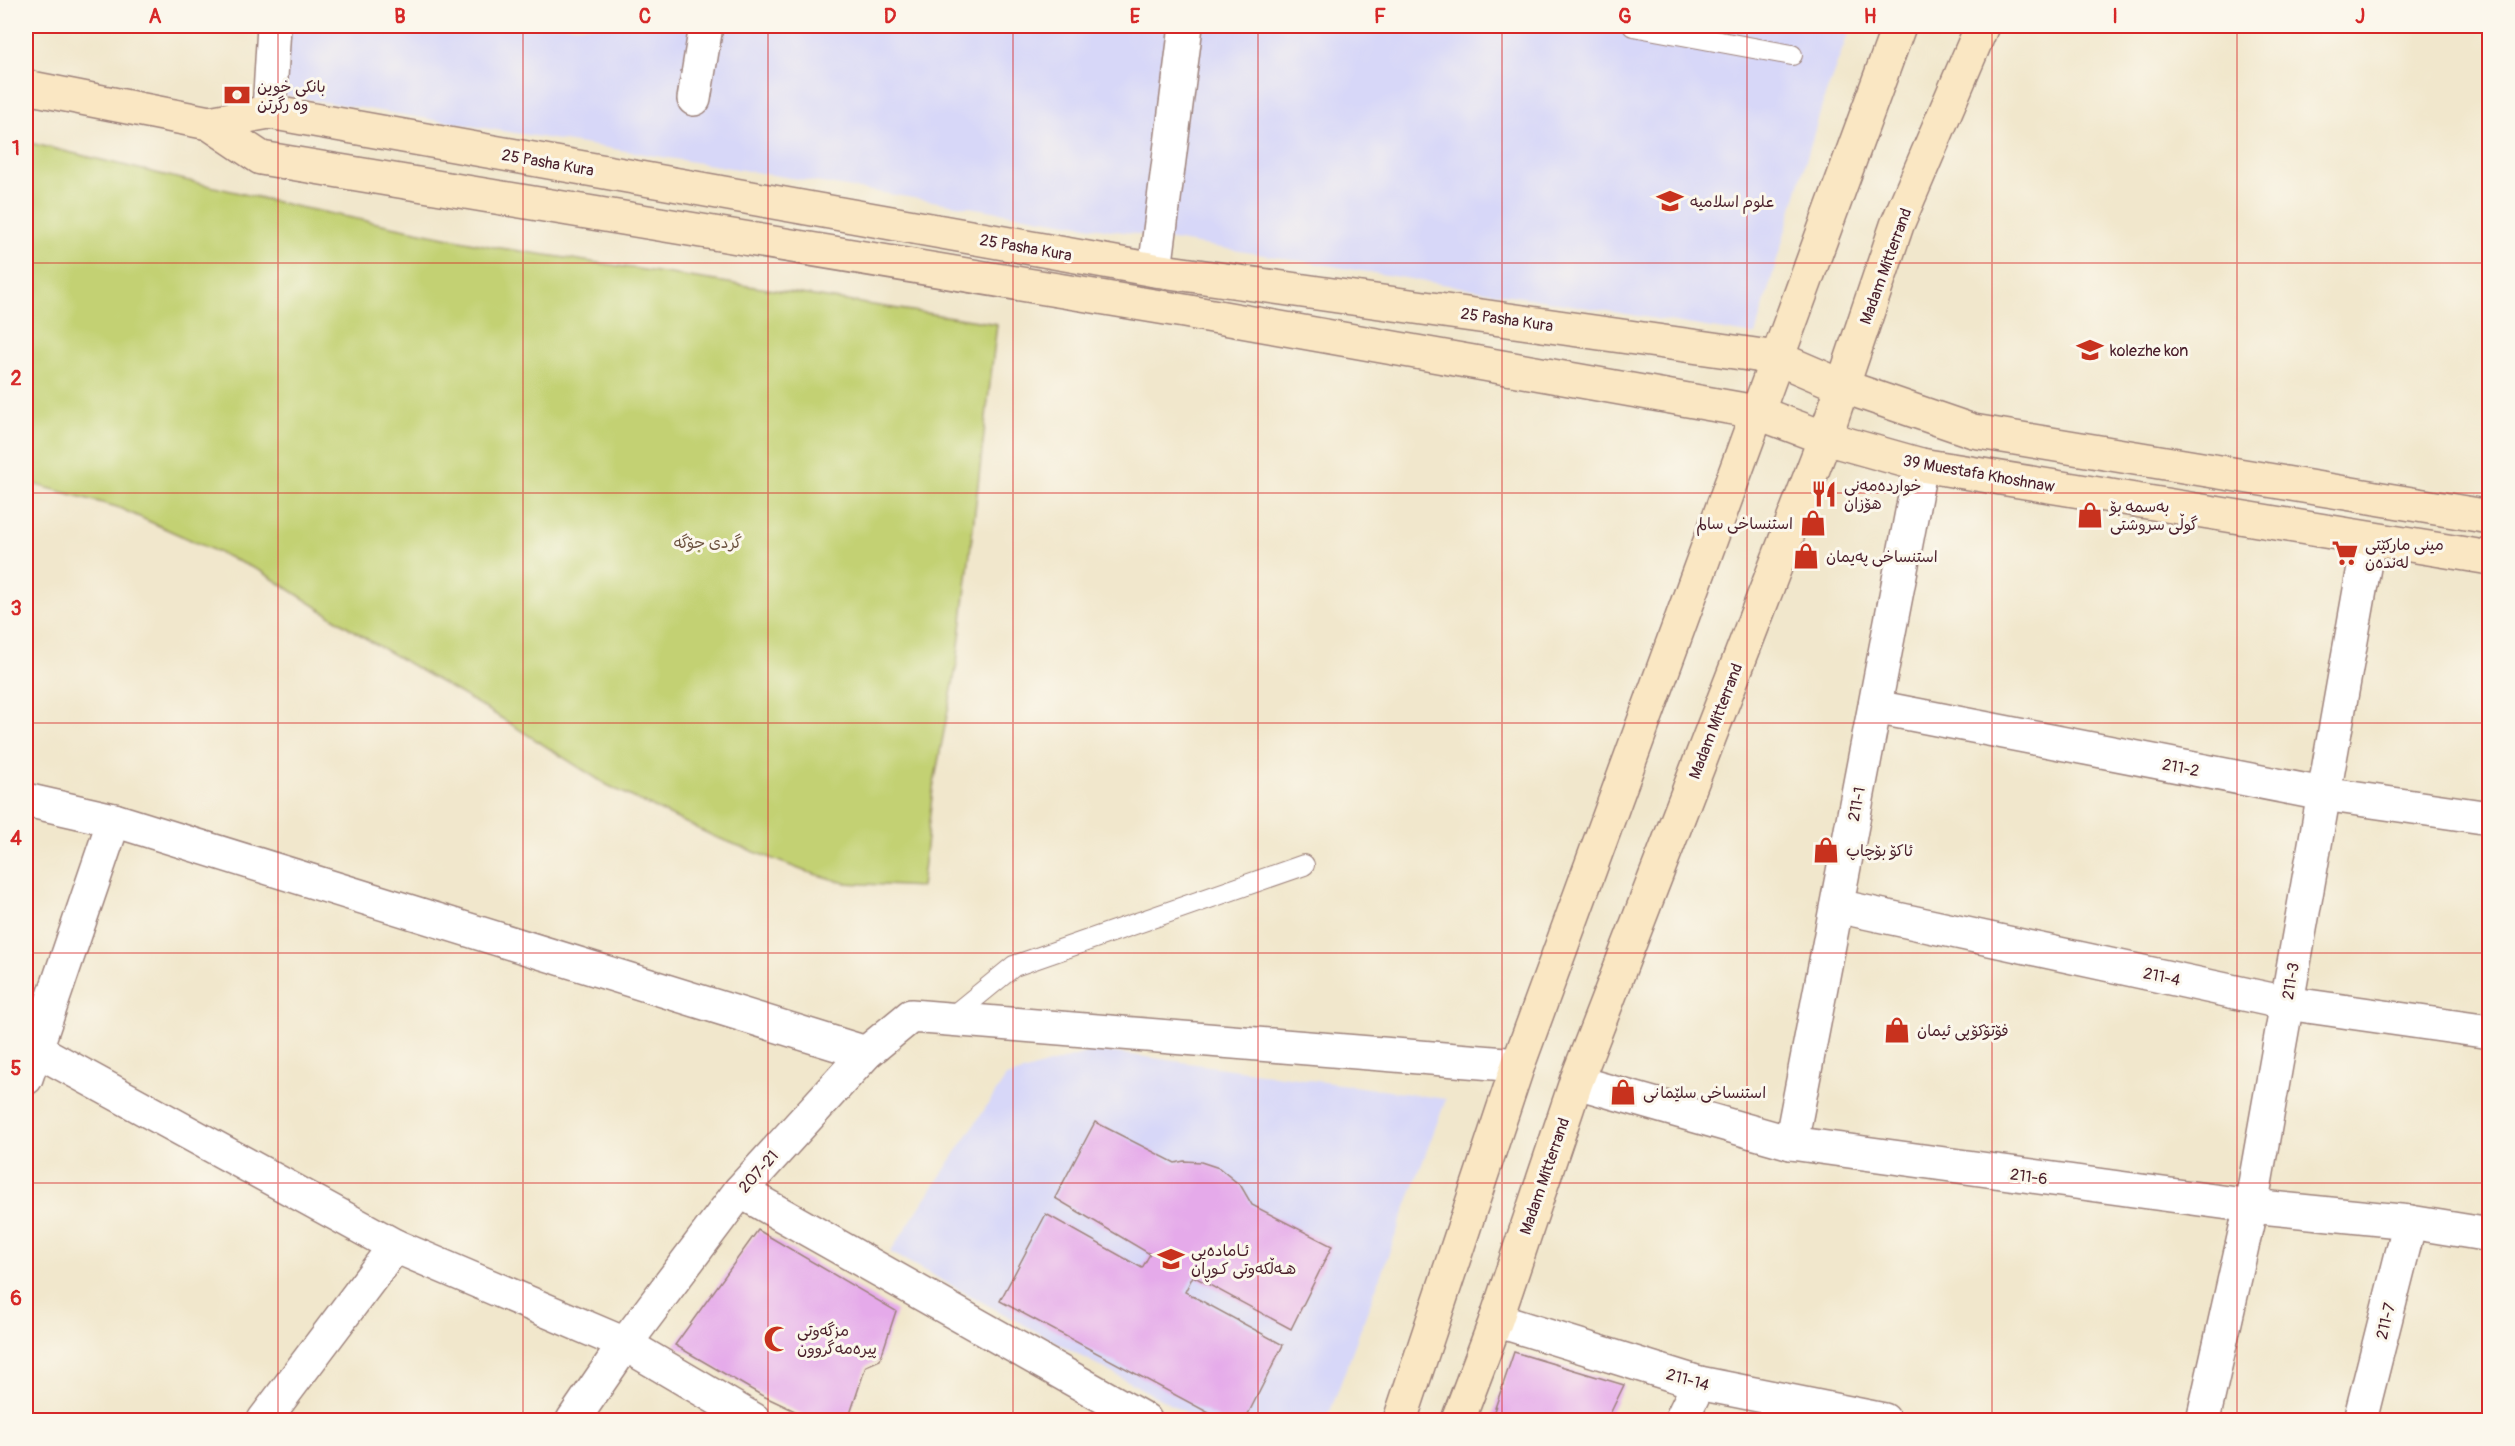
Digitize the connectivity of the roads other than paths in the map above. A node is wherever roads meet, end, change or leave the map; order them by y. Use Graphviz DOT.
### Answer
graph roads {
  1 [pos="274,26"];
  2 [pos="706,26"];
  3 [pos="1186,26"];
  4 [pos="1633,26"];
  5 [pos="1899,26"];
  6 [pos="1982,26"];
  7 [pos="1792,55"];
  8 [pos="26,87"];
  9 [pos="694,99"];
  10 [pos="269,112"];
  11 [pos="209,123"];
  12 [pos="1155,270"];
  13 [pos="1777,357"];
  14 [pos="1842,386"];
  15 [pos="1756,412"];
  16 [pos="1825,438"];
  17 [pos="1921,465"];
  18 [pos="2490,517"];
  19 [pos="2369,539"];
  20 [pos="2490,558"];
  21 [pos="1875,708"];
  22 [pos="2322,794"];
  23 [pos="26,800"];
  24 [pos="2490,818"];
  25 [pos="114,820"];
  26 [pos="1304,865"];
  27 [pos="1837,906"];
  28 [pos="2286,1003"];
  29 [pos="949,1019"];
  30 [pos="2490,1032"];
  31 [pos="866,1053"];
  32 [pos="30,1063"];
  33 [pos="1518,1065"];
  34 [pos="1576,1082"];
  35 [pos="1791,1143"];
  36 [pos="740,1191"];
  37 [pos="2251,1206"];
  38 [pos="2410,1222"];
  39 [pos="2490,1235"];
  40 [pos="395,1246"];
  41 [pos="1496,1320"];
  42 [pos="624,1344"];
  43 [pos="1699,1383"];
  44 [pos="264,1420"];
  45 [pos="573,1420"];
  46 [pos="754,1420"];
  47 [pos="1145,1420"];
  48 [pos="1400,1420"];
  49 [pos="1458,1420"];
  50 [pos="1681,1420"];
  51 [pos="1884,1420"];
  52 [pos="2203,1420"];
  53 [pos="2360,1420"];
  1 -- 10 [label="street"];
  2 -- 9 [label="street"];
  3 -- 12 [label="street"];
  4 -- 7 [label="lane"];
  5 -- 13 [label="main road"];
  6 -- 14 [label="main road, Madam Mitterrand"];
  8 -- 11 [label="main road, 25 Pasha Kura"];
  10 -- 11 [label="main road, 25 Pasha Kura"];
  10 -- 12 [label="main road, 25 Pasha Kura"];
  11 -- 15 [label="main road, 25 Pasha Kura"];
  12 -- 13 [label="main road, 25 Pasha Kura"];
  13 -- 14 [label="main road, 25 Pasha Kura"];
  13 -- 15 [label="main road"];
  14 -- 16 [label="main road, Madam Mitterrand"];
  14 -- 18 [label="main road"];
  15 -- 16 [label="main road, 25 Pasha Kura"];
  15 -- 33 [label="main road"];
  16 -- 17 [label="main road, 39 Muestafa Khoshnaw"];
  16 -- 34 [label="main road, Madam Mitterrand"];
  17 -- 19 [label="main road, 39 Muestafa Khoshnaw"];
  17 -- 21 [label="street, 211-1"];
  19 -- 20 [label="main road, 39 Muestafa Khoshnaw"];
  19 -- 22 [label="street, 211-3"];
  21 -- 22 [label="street, 211-2"];
  21 -- 27 [label="street, 211-1"];
  22 -- 24 [label="street, 211-2"];
  22 -- 28 [label="street, 211-3"];
  23 -- 25 [label="street"];
  25 -- 31 [label="street"];
  25 -- 32 [label="street"];
  26 -- 29 [label="lane"];
  27 -- 28 [label="street, 211-4"];
  27 -- 35 [label="street, 211-1"];
  28 -- 30 [label="street, 211-4"];
  28 -- 37 [label="street, 211-3"];
  29 -- 31 [label="street, 207-21"];
  29 -- 33 [label="street"];
  31 -- 36 [label="street, 207-21"];
  32 -- 40 [label="street"];
  33 -- 48 [label="main road"];
  34 -- 35 [label="street, 211-6"];
  34 -- 41 [label="main road, Madam Mitterrand"];
  35 -- 37 [label="street, 211-6"];
  36 -- 42 [label="street, 207-21"];
  36 -- 47 [label="street"];
  37 -- 38 [label="street, 211-6"];
  37 -- 52 [label="street, 211-3"];
  38 -- 39 [label="street, 211-6"];
  38 -- 53 [label="street, 211-7"];
  40 -- 42 [label="street"];
  40 -- 44 [label="street"];
  41 -- 43 [label="street, 211-14"];
  41 -- 49 [label="main road, Madam Mitterrand"];
  42 -- 45 [label="street, 207-21"];
  42 -- 46 [label="street"];
  43 -- 50 [label="street"];
  43 -- 51 [label="street, 211-14"];
}
